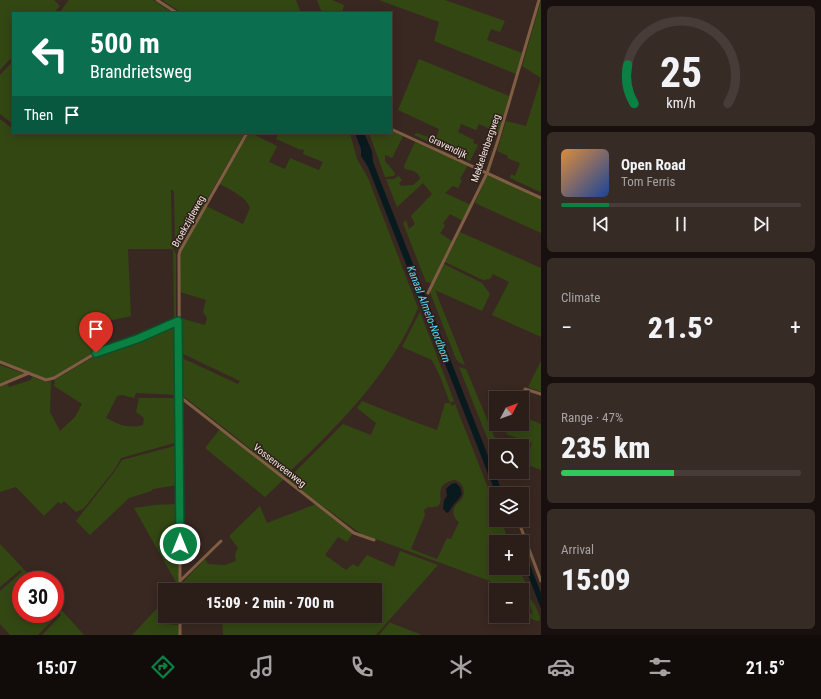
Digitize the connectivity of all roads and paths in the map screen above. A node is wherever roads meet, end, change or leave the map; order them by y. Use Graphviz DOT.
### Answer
graph roads {
  1 [pos="157,0"];
  2 [pos="539,0"];
  3 [pos="175,12"];
  4 [pos="392,129"];
  5 [pos="246,134"];
  6 [pos="487,173"];
  7 [pos="541,198"];
  8 [pos="428,293"];
  9 [pos="178,321"];
  10 [pos="0,362"];
  11 [pos="30,373"];
  12 [pos="0,385"];
  13 [pos="525,389"];
  14 [pos="541,394"];
  15 [pos="179,396"];
  16 [pos="521,527"];
  17 [pos="374,540"];
  18 [pos="221,541"];
  19 [pos="541,580"];
  20 [pos="180,581"];
  21 [pos="180,623"];
  22 [pos="180,635"];
  1 -- 3 [label="street"];
  2 -- 6 [label="street, Mekkelenbergweg"];
  4 -- 6 [label="street, Gravendijk"];
  5 -- 9 [label="street, Broekzijdeweg"];
  6 -- 7 [label="street, Gravendijk"];
  6 -- 8 [label="street, Mekkelenbergweg"];
  9 -- 11 [label="street"];
  9 -- 15 [label="street, Broekzijdeweg"];
  10 -- 11 [label="street"];
  11 -- 12 [label="street"];
  13 -- 14 [label="street"];
  15 -- 17 [label="street, Vossenveenweg"];
  15 -- 20 [label="street, Broekzijdeweg"];
  16 -- 19 [label="street"];
  18 -- 20 [label="street"];
  21 -- 22 [label="street"];
}
